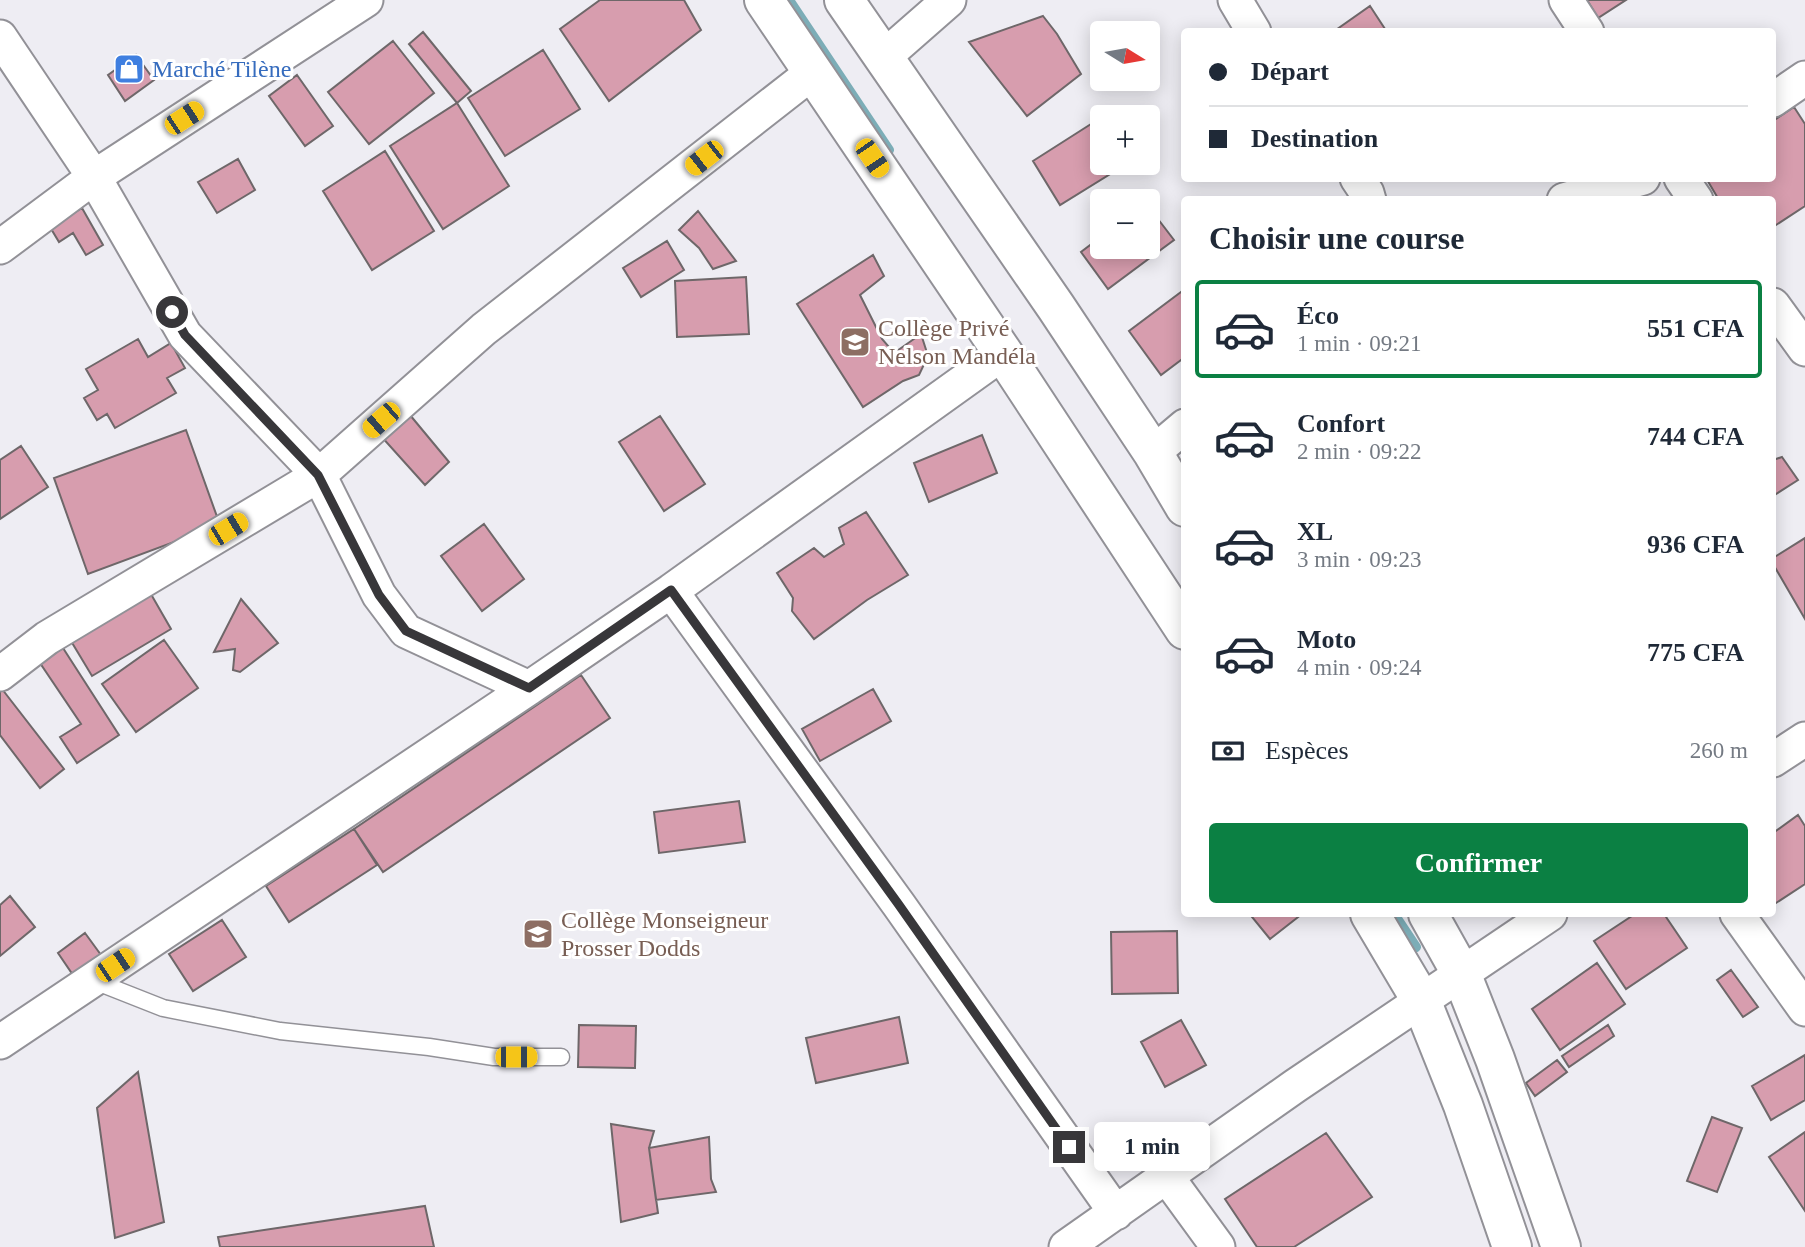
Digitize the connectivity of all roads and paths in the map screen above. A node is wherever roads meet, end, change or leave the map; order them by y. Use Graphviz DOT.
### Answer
graph roads {
  1 [pos="366,0"];
  2 [pos="764,0"];
  3 [pos="844,0"];
  4 [pos="949,0"];
  5 [pos="1235,0"];
  6 [pos="1566,0"];
  7 [pos="1252,28"];
  8 [pos="1584,28"];
  9 [pos="0,37"];
  10 [pos="884,57"];
  11 [pos="813,72"];
  12 [pos="1805,78"];
  13 [pos="1776,98"];
  14 [pos="94,177"];
  15 [pos="1628,182"];
  16 [pos="1578,196"];
  17 [pos="0,247"];
  18 [pos="1776,309"];
  19 [pos="1805,349"];
  20 [pos="1003,353"];
  21 [pos="1181,429"];
  22 [pos="1153,453"];
  23 [pos="318,475"];
  24 [pos="1181,500"];
  25 [pos="671,590"];
  26 [pos="1181,625"];
  27 [pos="0,674"];
  28 [pos="529,688"];
  29 [pos="1805,739"];
  30 [pos="1776,758"];
  31 [pos="1372,917"];
  32 [pos="1430,917"];
  33 [pos="1545,917"];
  34 [pos="1739,917"];
  35 [pos="1461,973"];
  36 [pos="92,980"];
  37 [pos="1802,997"];
  38 [pos="1421,1000"];
  39 [pos="0,1042"];
  40 [pos="561,1057"];
  41 [pos="1167,1177"];
  42 [pos="1116,1213"];
  43 [pos="1066,1247"];
  44 [pos="1218,1247"];
  45 [pos="1512,1247"];
  46 [pos="1561,1247"];
  1 -- 14 [label="street"];
  2 -- 11 [label="street"];
  3 -- 10 [label="street"];
  4 -- 10 [label="street"];
  5 -- 7 [label="street"];
  6 -- 8 [label="street"];
  9 -- 14 [label="street"];
  10 -- 22 [label="street"];
  11 -- 20 [label="street"];
  11 -- 23 [label="street"];
  12 -- 13 [label="street"];
  14 -- 17 [label="street"];
  14 -- 23 [label="street"];
  15 -- 16 [label="street"];
  18 -- 19 [label="street"];
  20 -- 25 [label="street"];
  20 -- 26 [label="street"];
  21 -- 22 [label="street"];
  22 -- 24 [label="street"];
  23 -- 27 [label="street"];
  23 -- 28 [label="street"];
  25 -- 28 [label="street"];
  25 -- 42 [label="street"];
  28 -- 36 [label="street"];
  29 -- 30 [label="street"];
  31 -- 38 [label="street"];
  32 -- 35 [label="street"];
  33 -- 35 [label="street"];
  34 -- 37 [label="street"];
  35 -- 38 [label="street"];
  35 -- 46 [label="street"];
  36 -- 39 [label="street"];
  36 -- 40 [label="lane"];
  38 -- 41 [label="street"];
  38 -- 45 [label="street"];
  41 -- 42 [label="street"];
  41 -- 44 [label="street"];
  42 -- 43 [label="street"];
}
